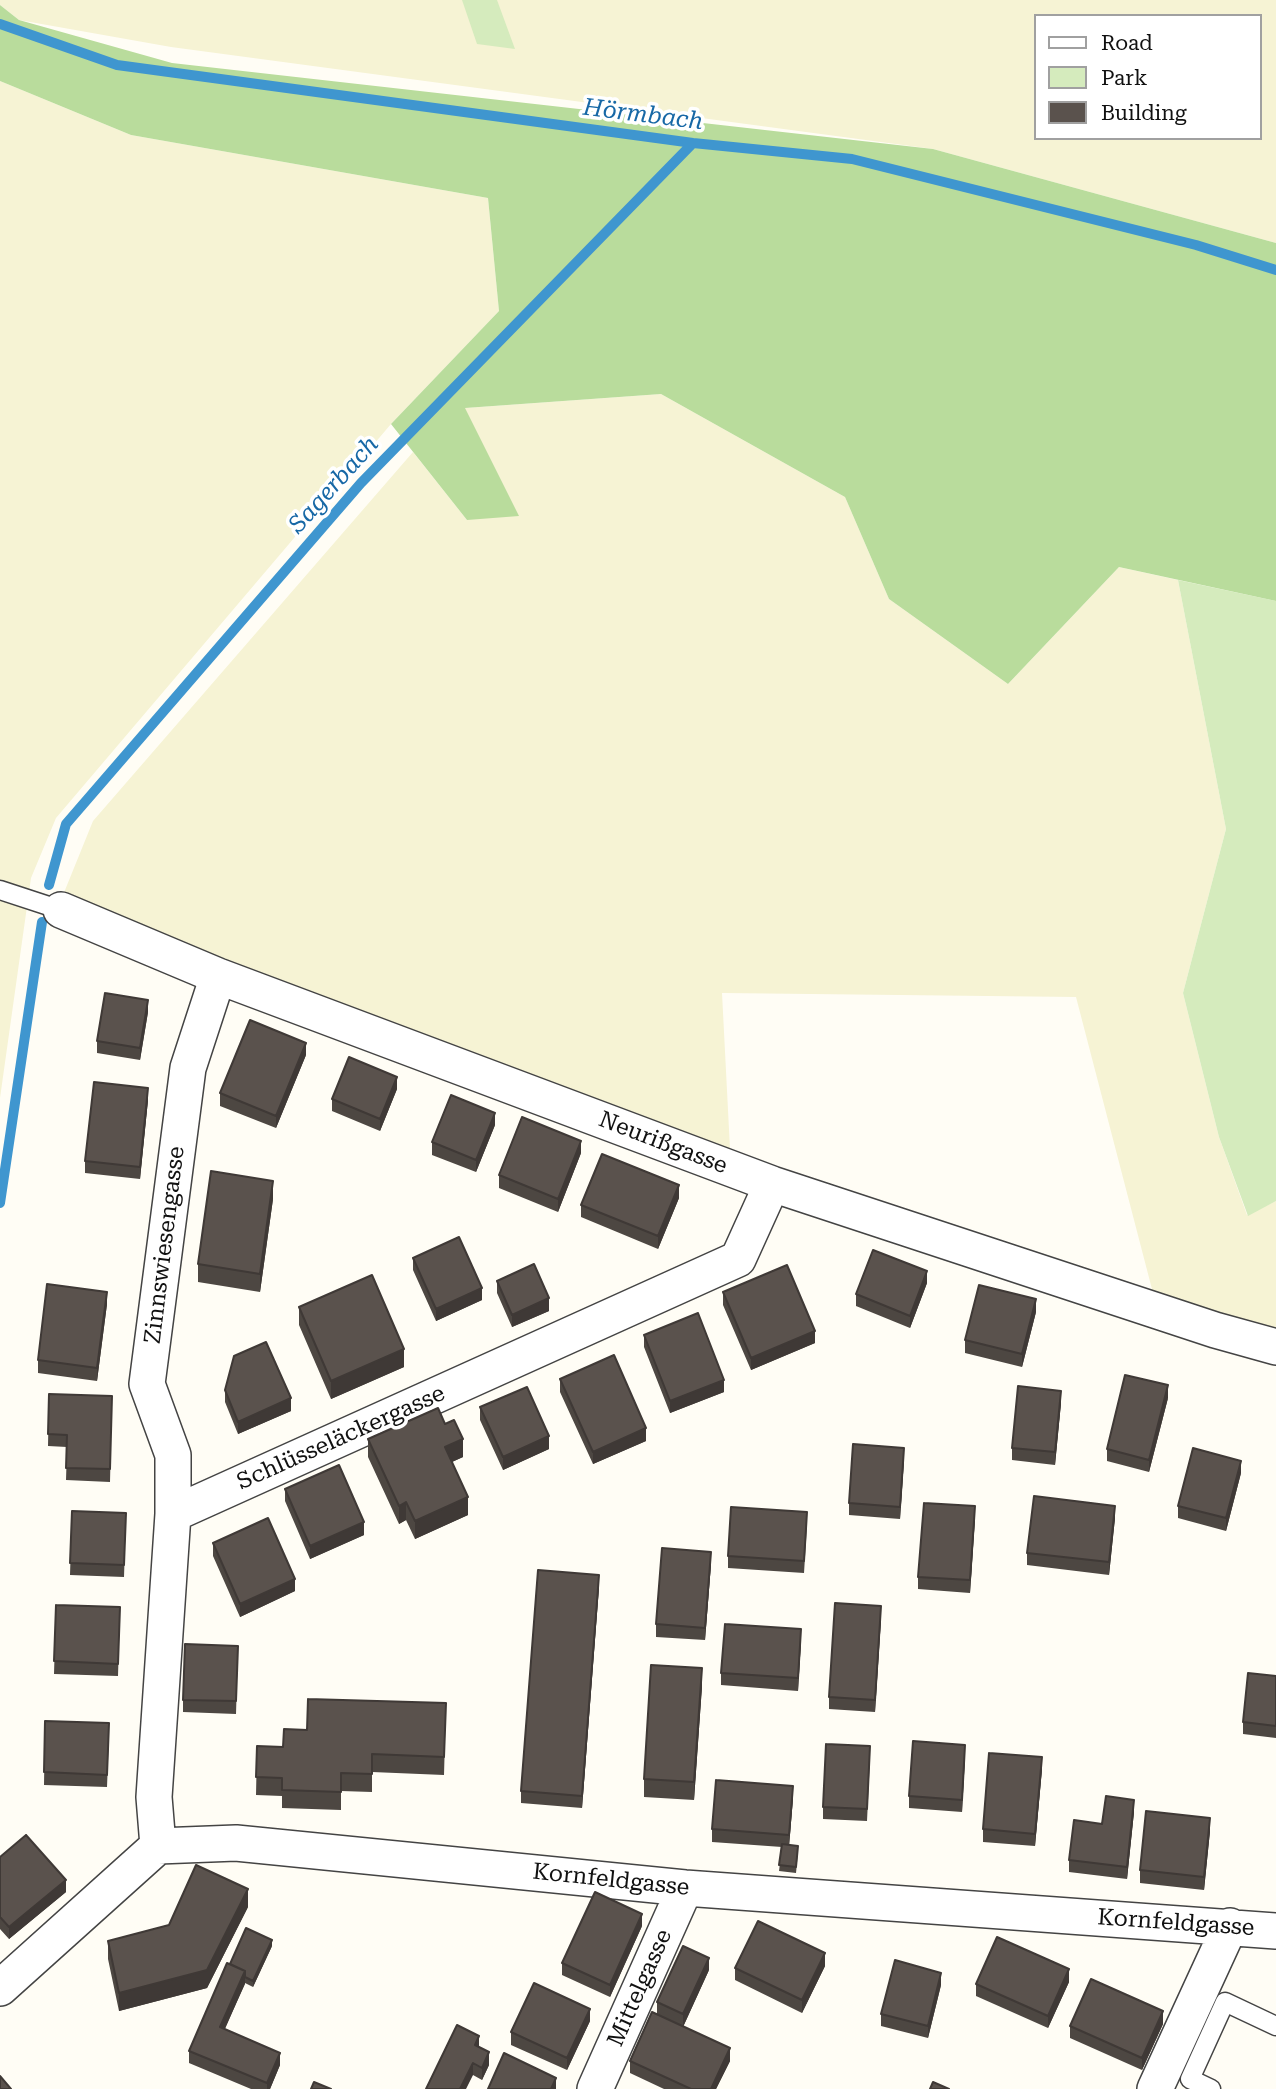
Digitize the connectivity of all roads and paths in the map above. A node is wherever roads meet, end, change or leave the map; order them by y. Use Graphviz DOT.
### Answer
graph roads {
  1 [pos="0,890"];
  2 [pos="61,910"];
  3 [pos="218,976"];
  4 [pos="772,1184"];
  5 [pos="1276,1347"];
  6 [pos="173,1514"];
  7 [pos="158,1846"];
  8 [pos="685,1888"];
  9 [pos="1230,1926"];
  10 [pos="1276,1931"];
  11 [pos="0,1988"];
  12 [pos="1276,2026"];
  13 [pos="595,2089"];
  14 [pos="1155,2089"];
  15 [pos="1212,2089"];
  1 -- 2 [label="lane"];
  2 -- 3 [label="street, Neurißgasse"];
  3 -- 4 [label="street, Neurißgasse"];
  3 -- 6 [label="street, Zinnswiesengasse"];
  4 -- 5 [label="street, Neurißgasse"];
  4 -- 6 [label="street, Schlüsseläckergasse"];
  6 -- 7 [label="street"];
  7 -- 8 [label="street, Kornfeldgasse"];
  7 -- 11 [label="street"];
  8 -- 9 [label="street, Kornfeldgasse"];
  8 -- 13 [label="street, Mittelgasse"];
  9 -- 10 [label="street, Kornfeldgasse"];
  9 -- 14 [label="street"];
  12 -- 15 [label="lane"];
}
